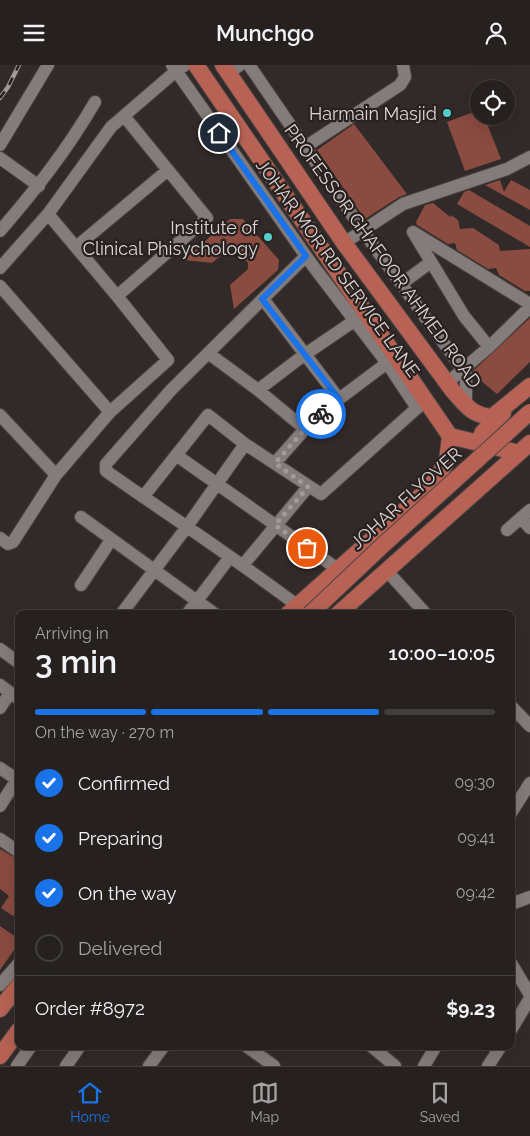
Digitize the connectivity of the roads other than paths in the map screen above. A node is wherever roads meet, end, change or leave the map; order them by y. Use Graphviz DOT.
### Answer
graph roads {
  1 [pos="48,65"];
  2 [pos="196,65"];
  3 [pos="249,65"];
  4 [pos="403,65"];
  5 [pos="177,67"];
  6 [pos="230,68"];
  7 [pos="95,101"];
  8 [pos="124,116"];
  9 [pos="0,145"];
  10 [pos="305,147"];
  11 [pos="530,157"];
  12 [pos="0,158"];
  13 [pos="290,163"];
  14 [pos="168,170"];
  15 [pos="271,175"];
  16 [pos="39,186"];
  17 [pos="48,214"];
  18 [pos="0,231"];
  19 [pos="363,231"];
  20 [pos="344,243"];
  21 [pos="76,247"];
  22 [pos="306,256"];
  23 [pos="431,262"];
  24 [pos="0,268"];
  25 [pos="401,284"];
  26 [pos="0,286"];
  27 [pos="117,296"];
  28 [pos="262,299"];
  29 [pos="530,306"];
  30 [pos="362,323"];
  31 [pos="490,347"];
  32 [pos="208,353"];
  33 [pos="304,355"];
  34 [pos="387,363"];
  35 [pos="462,370"];
  36 [pos="447,383"];
  37 [pos="530,386"];
  38 [pos="258,390"];
  39 [pos="339,399"];
  40 [pos="422,405"];
  41 [pos="466,405"];
  42 [pos="110,412"];
  43 [pos="530,412"];
  44 [pos="0,415"];
  45 [pos="305,429"];
  46 [pos="450,436"];
  47 [pos="478,443"];
  48 [pos="245,444"];
  49 [pos="524,448"];
  50 [pos="176,455"];
  51 [pos="275,463"];
  52 [pos="56,475"];
  53 [pos="217,484"];
  54 [pos="308,487"];
  55 [pos="424,493"];
  56 [pos="143,497"];
  57 [pos="525,514"];
  58 [pos="80,517"];
  59 [pos="444,519"];
  60 [pos="275,525"];
  61 [pos="186,528"];
  62 [pos="530,528"];
  63 [pos="507,530"];
  64 [pos="0,539"];
  65 [pos="111,540"];
  66 [pos="230,557"];
  67 [pos="243,565"];
  68 [pos="154,571"];
  69 [pos="339,571"];
  70 [pos="387,571"];
  71 [pos="80,585"];
  72 [pos="197,601"];
  73 [pos="124,610"];
  74 [pos="190,610"];
  75 [pos="209,610"];
  76 [pos="298,610"];
  77 [pos="300,610"];
  78 [pos="300,610"];
  79 [pos="343,610"];
  80 [pos="422,610"];
  81 [pos="0,649"];
  82 [pos="15,660"];
  83 [pos="10,692"];
  84 [pos="0,709"];
  85 [pos="515,710"];
  86 [pos="530,727"];
  87 [pos="0,768"];
  88 [pos="15,777"];
  89 [pos="530,783"];
  90 [pos="15,784"];
  91 [pos="0,806"];
  92 [pos="515,807"];
  93 [pos="0,839"];
  94 [pos="15,849"];
  95 [pos="530,897"];
  96 [pos="515,903"];
  97 [pos="15,968"];
  98 [pos="515,970"];
  99 [pos="0,985"];
  100 [pos="15,990"];
  101 [pos="530,997"];
  102 [pos="0,1009"];
  103 [pos="515,1023"];
  104 [pos="15,1035"];
  105 [pos="28,1050"];
  106 [pos="77,1050"];
  107 [pos="161,1050"];
  108 [pos="252,1050"];
  109 [pos="376,1050"];
  110 [pos="434,1050"];
  111 [pos="498,1050"];
  112 [pos="0,1056"];
  113 [pos="18,1066"];
  114 [pos="66,1066"];
  115 [pos="149,1066"];
  116 [pos="274,1066"];
  117 [pos="395,1066"];
  118 [pos="424,1066"];
  119 [pos="488,1066"];
  1 -- 9 [label="street"];
  2 -- 15 [label="main road"];
  3 -- 10 [label="street"];
  4 -- 10 [label="street"];
  5 -- 8 [label="street"];
  5 -- 22 [label="street, JOHAR MOR RD SERVICE LANE"];
  6 -- 13 [label="main road, PROFESSOR GHAFOOR AHMED ROAD"];
  7 -- 16 [label="street"];
  8 -- 14 [label="street"];
  8 -- 17 [label="street"];
  10 -- 19 [label="street"];
  11 -- 19 [label="street"];
  12 -- 16 [label="street"];
  13 -- 15 [label="main road"];
  13 -- 20 [label="main road, PROFESSOR GHAFOOR AHMED ROAD"];
  14 -- 21 [label="street"];
  14 -- 27 [label="street"];
  15 -- 30 [label="main road"];
  16 -- 18 [label="street"];
  17 -- 21 [label="street"];
  17 -- 24 [label="street"];
  19 -- 20 [label="street"];
  19 -- 25 [label="street"];
  20 -- 36 [label="main road, PROFESSOR GHAFOOR AHMED ROAD"];
  21 -- 27 [label="street"];
  22 -- 28 [label="street"];
  22 -- 30 [label="street, JOHAR MOR RD SERVICE LANE"];
  23 -- 25 [label="street"];
  23 -- 29 [label="street"];
  23 -- 31 [label="street"];
  25 -- 35 [label="street"];
  26 -- 42 [label="street"];
  27 -- 42 [label="street"];
  28 -- 32 [label="street"];
  28 -- 33 [label="street"];
  29 -- 31 [label="street"];
  30 -- 33 [label="street"];
  30 -- 34 [label="street, JOHAR MOR RD SERVICE LANE"];
  30 -- 40 [label="main road"];
  31 -- 35 [label="street"];
  32 -- 38 [label="street"];
  32 -- 56 [label="street"];
  33 -- 38 [label="street"];
  33 -- 39 [label="street"];
  34 -- 39 [label="street"];
  34 -- 40 [label="street, JOHAR MOR RD SERVICE LANE"];
  35 -- 36 [label="street"];
  35 -- 41 [label="street"];
  36 -- 41 [label="main road, PROFESSOR GHAFOOR AHMED ROAD"];
  37 -- 41 [label="main road, PROFESSOR GHAFOOR AHMED ROAD"];
  37 -- 47 [label="main road"];
  38 -- 45 [label="street"];
  39 -- 45 [label="street"];
  40 -- 46 [label="main road"];
  40 -- 54 [label="street"];
  42 -- 52 [label="street"];
  43 -- 77 [label="main road, JOHAR FLYOVER, bridge"];
  44 -- 52 [label="street"];
  45 -- 51 [label="street"];
  46 -- 47 [label="main road"];
  46 -- 55 [label="main road"];
  47 -- 49 [label="main road"];
  48 -- 50 [label="street"];
  48 -- 51 [label="street"];
  48 -- 53 [label="street"];
  49 -- 59 [label="main road"];
  50 -- 53 [label="street"];
  50 -- 56 [label="street"];
  51 -- 54 [label="street"];
  52 -- 64 [label="street"];
  53 -- 60 [label="street"];
  53 -- 61 [label="street"];
  54 -- 60 [label="street"];
  55 -- 59 [label="main road"];
  55 -- 69 [label="main road"];
  56 -- 61 [label="street"];
  57 -- 62 [label="street"];
  57 -- 63 [label="street"];
  58 -- 65 [label="street"];
  59 -- 70 [label="main road"];
  60 -- 67 [label="street"];
  60 -- 69 [label="street"];
  61 -- 66 [label="street"];
  61 -- 68 [label="street"];
  65 -- 68 [label="street"];
  65 -- 71 [label="street"];
  66 -- 67 [label="street"];
  66 -- 72 [label="street"];
  67 -- 76 [label="street"];
  68 -- 72 [label="street"];
  68 -- 73 [label="street"];
  69 -- 78 [label="main road"];
  70 -- 79 [label="main road"];
  70 -- 80 [label="street"];
  72 -- 74 [label="street"];
  72 -- 75 [label="street"];
  81 -- 82 [label="street"];
  83 -- 84 [label="street"];
  85 -- 86 [label="street"];
  87 -- 88 [label="street"];
  89 -- 92 [label="street"];
  90 -- 91 [label="street"];
  93 -- 94 [label="street"];
  95 -- 96 [label="street"];
  97 -- 99 [label="street"];
  98 -- 101 [label="street"];
  100 -- 102 [label="main road"];
  101 -- 103 [label="street"];
  104 -- 112 [label="main road"];
  105 -- 113 [label="street"];
  106 -- 114 [label="street"];
  107 -- 115 [label="street"];
  108 -- 116 [label="street"];
  109 -- 117 [label="street"];
  110 -- 118 [label="street"];
  111 -- 119 [label="street"];
}
